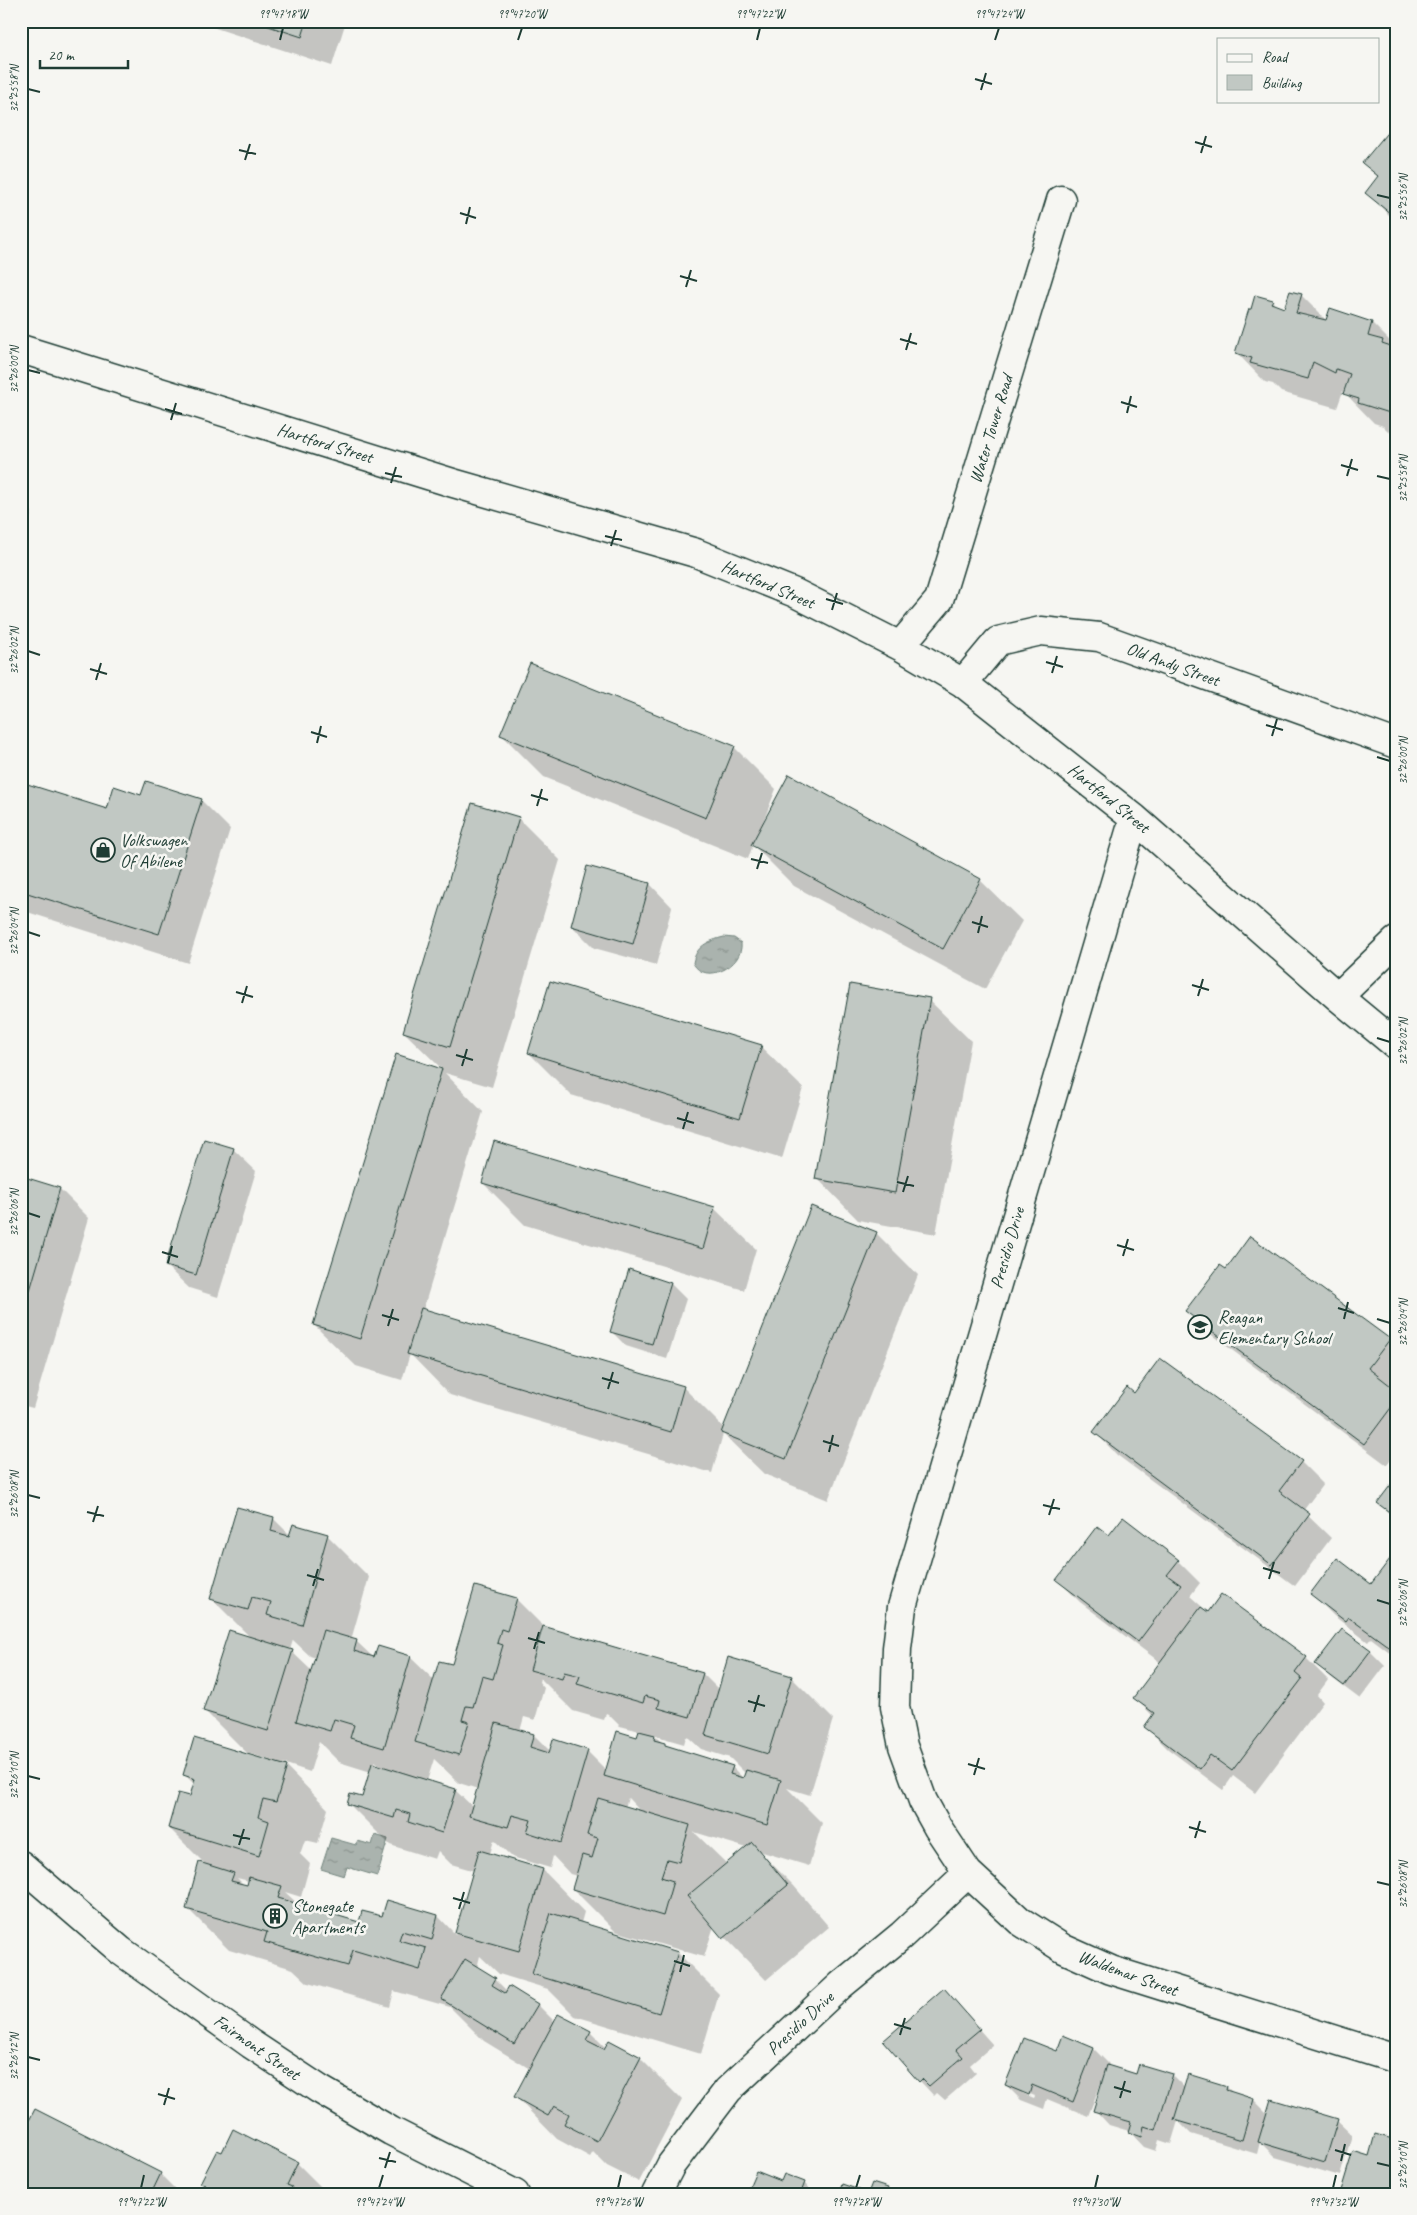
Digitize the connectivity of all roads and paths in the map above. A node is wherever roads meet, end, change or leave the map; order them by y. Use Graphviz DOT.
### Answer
graph roads {
  1 [pos="1061,200"];
  2 [pos="21,349"];
  3 [pos="900,646"];
  4 [pos="963,683"];
  5 [pos="1396,744"];
  6 [pos="1134,818"];
  7 [pos="1396,941"];
  8 [pos="1338,997"];
  9 [pos="1396,1045"];
  10 [pos="895,1680"];
  11 [pos="21,1865"];
  12 [pos="968,1873"];
  13 [pos="1396,2059"];
  14 [pos="515,2194"];
  15 [pos="656,2194"];
  1 -- 3 [label="street, Water Tower Road"];
  2 -- 3 [label="street, Hartford Street"];
  3 -- 4 [label="street, Hartford Street"];
  4 -- 5 [label="street, Old Andy Street"];
  4 -- 6 [label="street, Hartford Street"];
  6 -- 8 [label="street, Hartford Street"];
  6 -- 10 [label="street, Presidio Drive"];
  7 -- 8 [label="street"];
  8 -- 9 [label="street, Hartford Street"];
  10 -- 12 [label="street, Waldemar Street"];
  11 -- 14 [label="street, Fairmont Street"];
  12 -- 13 [label="street, Waldemar Street"];
  12 -- 15 [label="street, Presidio Drive"];
}
